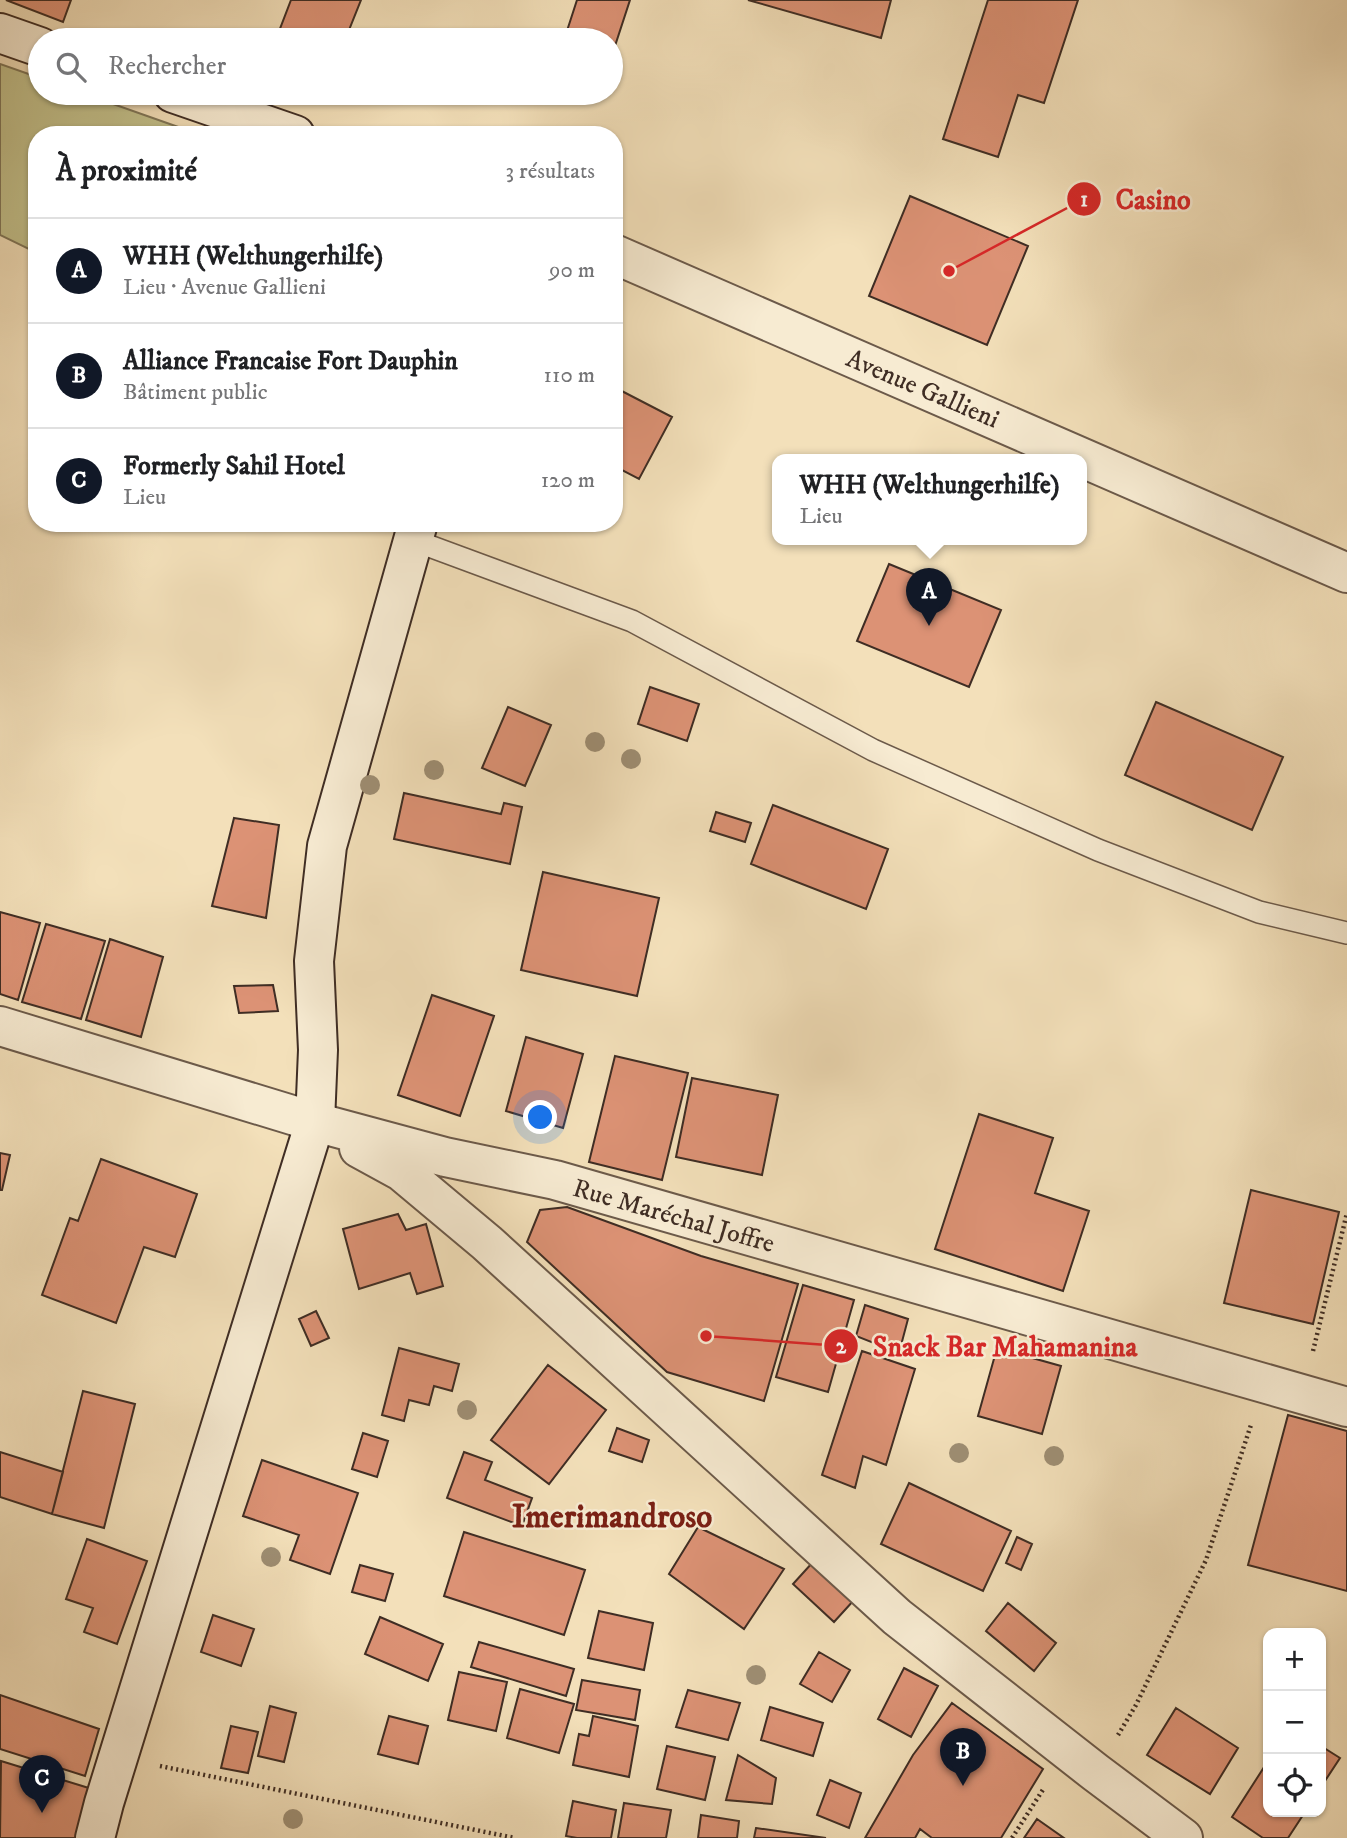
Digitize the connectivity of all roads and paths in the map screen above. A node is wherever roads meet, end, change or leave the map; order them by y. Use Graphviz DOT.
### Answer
graph roads {
  1 [pos="0,33"];
  2 [pos="28,43"];
  3 [pos="208,105"];
  4 [pos="269,126"];
  5 [pos="623,258"];
  6 [pos="1074,454"];
  7 [pos="1087,460"];
  8 [pos="416,532"];
  9 [pos="418,532"];
  10 [pos="1347,573"];
  11 [pos="1347,933"];
  12 [pos="0,1026"];
  13 [pos="315,1122"];
  14 [pos="1347,1213"];
  15 [pos="1264,1384"];
  16 [pos="1302,1395"];
  17 [pos="1347,1407"];
  18 [pos="118,1757"];
  19 [pos="1081,1761"];
  20 [pos="95,1838"];
  21 [pos="515,1838"];
  22 [pos="1012,1838"];
  23 [pos="1183,1838"];
  1 -- 2 [label="street"];
  3 -- 4 [label="street"];
  5 -- 6 [label="street, Avenue Gallieni"];
  7 -- 10 [label="street, Avenue Gallieni"];
  8 -- 13 [label="street"];
  9 -- 11 [label="lane"];
  12 -- 13 [label="street, Rue Maréchal Joffre"];
  13 -- 15 [label="street, Rue Maréchal Joffre"];
  13 -- 18 [label="street"];
  13 -- 19 [label="street"];
  14 -- 16 [label="path"];
  15 -- 16 [label="street, Rue Maréchal Joffre"];
  15 -- 19 [label="path"];
  16 -- 17 [label="street, Rue Maréchal Joffre"];
  18 -- 20 [label="street"];
  18 -- 21 [label="path"];
  19 -- 22 [label="path"];
  19 -- 23 [label="street"];
}
